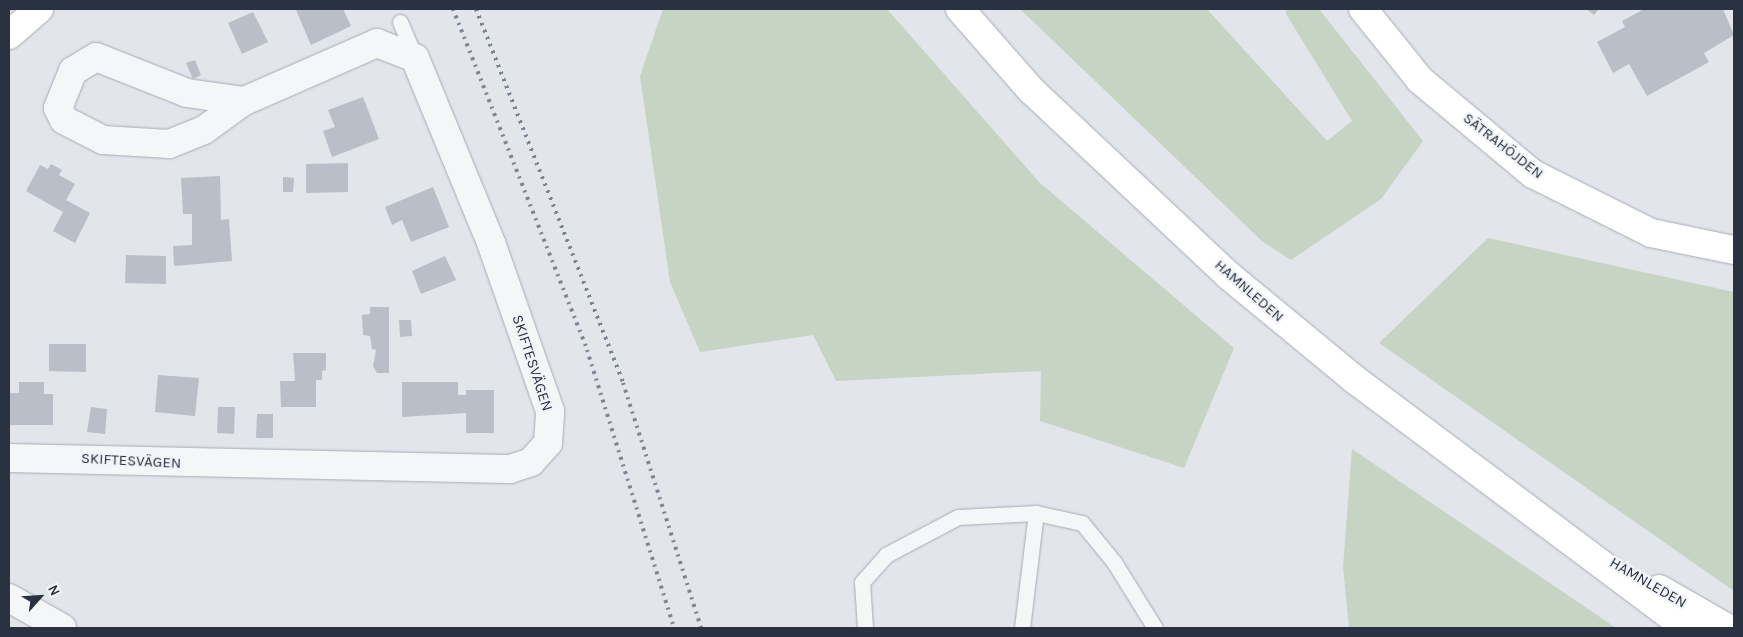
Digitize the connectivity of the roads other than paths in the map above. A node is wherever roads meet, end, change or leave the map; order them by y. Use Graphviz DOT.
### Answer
graph roads {
  1 [pos="39,9"];
  2 [pos="960,9"];
  3 [pos="1363,9"];
  4 [pos="400,22"];
  5 [pos="9,35"];
  6 [pos="415,58"];
  7 [pos="244,101"];
  8 [pos="1734,250"];
  9 [pos="9,458"];
  10 [pos="1036,513"];
  11 [pos="1569,537"];
  12 [pos="9,598"];
  13 [pos="62,628"];
  14 [pos="865,628"];
  15 [pos="1022,628"];
  16 [pos="1156,628"];
  17 [pos="1686,628"];
  18 [pos="1727,628"];
  1 -- 5 [label="main road"];
  2 -- 11 [label="main road, HAMNLEDEN"];
  3 -- 8 [label="main road, SÄTRAHÖJDEN"];
  4 -- 6 [label="lane"];
  6 -- 7 [label="street"];
  6 -- 9 [label="street, SKIFTESVÄGEN"];
  7 -- 7 [label="street"];
  10 -- 14 [label="lane"];
  10 -- 15 [label="lane"];
  10 -- 16 [label="lane"];
  11 -- 17 [label="main road, HAMNLEDEN"];
  11 -- 18 [label="main road, HAMNLEDEN"];
  12 -- 13 [label="street"];
}
